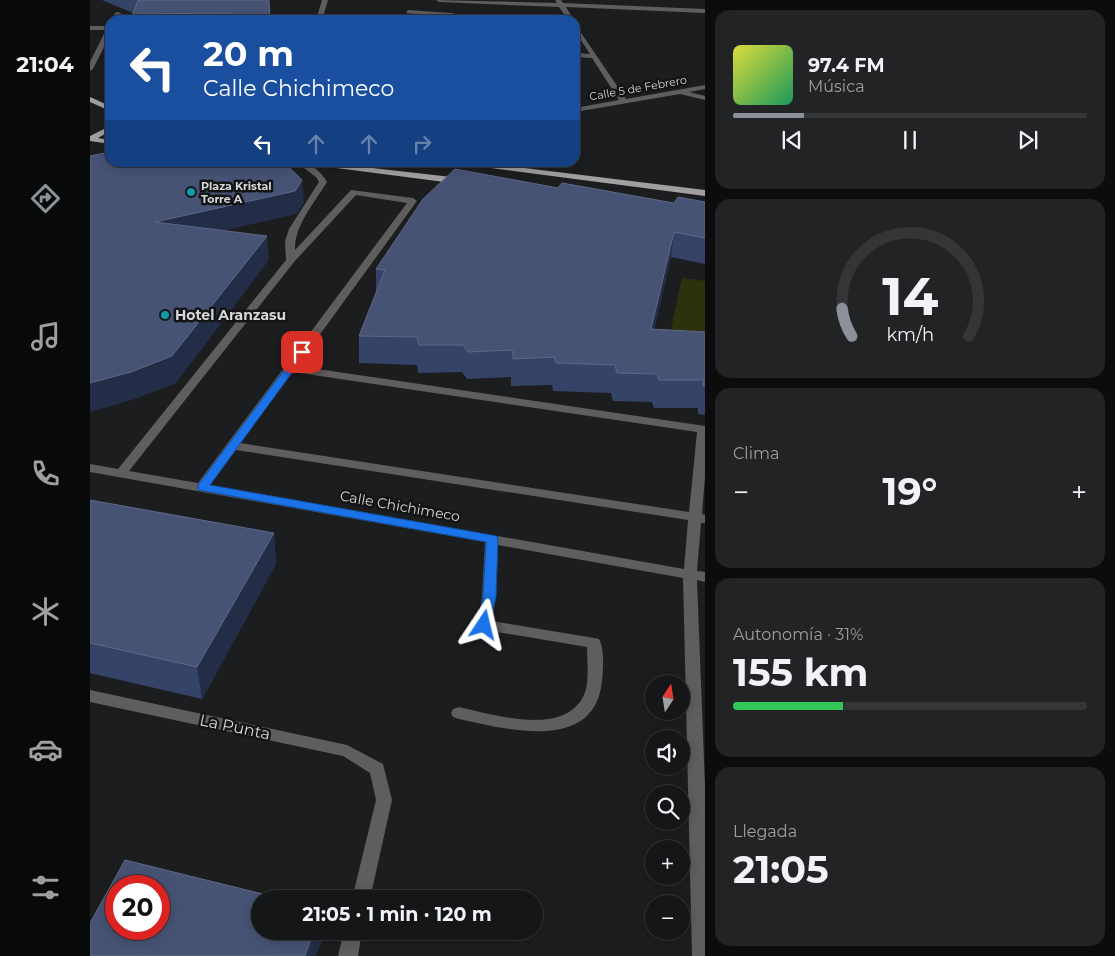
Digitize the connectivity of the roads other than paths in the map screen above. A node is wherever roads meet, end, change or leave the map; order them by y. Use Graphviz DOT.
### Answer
graph roads {
  1 [pos="326,0"];
  2 [pos="439,0"];
  3 [pos="560,3"];
  4 [pos="408,12"];
  5 [pos="705,12"];
  6 [pos="321,15"];
  7 [pos="452,15"];
  8 [pos="568,15"];
  9 [pos="90,28"];
  10 [pos="105,28"];
  11 [pos="580,34"];
  12 [pos="105,38"];
  13 [pos="580,56"];
  14 [pos="594,56"];
  15 [pos="90,69"];
  16 [pos="705,87"];
  17 [pos="678,92"];
  18 [pos="705,98"];
  19 [pos="90,99"];
  20 [pos="624,102"];
  21 [pos="105,106"];
  22 [pos="580,109"];
  23 [pos="105,129"];
  24 [pos="90,139"];
  25 [pos="105,141"];
  26 [pos="306,167"];
  27 [pos="335,167"];
  28 [pos="491,167"];
  29 [pos="467,182"];
  30 [pos="705,193"];
  31 [pos="291,260"];
  32 [pos="291,368"];
  33 [pos="704,430"];
  34 [pos="234,446"];
  35 [pos="90,468"];
  36 [pos="121,473"];
  37 [pos="202,487"];
  38 [pos="700,518"];
  39 [pos="492,539"];
  40 [pos="697,576"];
  41 [pos="90,696"];
  42 [pos="459,713"];
  43 [pos="363,890"];
  44 [pos="351,940"];
  45 [pos="348,956"];
  46 [pos="702,956"];
  1 -- 6 [label="street"];
  2 -- 3 [label="street"];
  3 -- 5 [label="street"];
  3 -- 8 [label="street"];
  4 -- 7 [label="street"];
  9 -- 10 [label="street"];
  11 -- 14 [label="street"];
  12 -- 15 [label="street"];
  13 -- 14 [label="street"];
  14 -- 20 [label="street"];
  16 -- 17 [label="street, Calle 5 de Febrero"];
  17 -- 18 [label="street"];
  17 -- 20 [label="street, Calle 5 de Febrero"];
  19 -- 21 [label="main road"];
  20 -- 22 [label="street, Calle 5 de Febrero"];
  23 -- 24 [label="main road"];
  24 -- 25 [label="main road"];
  26 -- 31 [label="street"];
  27 -- 29 [label="main road"];
  28 -- 30 [label="main road"];
  31 -- 32 [label="street"];
  31 -- 36 [label="street"];
  32 -- 33 [label="street"];
  32 -- 34 [label="street"];
  33 -- 38 [label="street"];
  34 -- 37 [label="street"];
  34 -- 38 [label="street"];
  35 -- 36 [label="street, Calle Chichimeco"];
  36 -- 37 [label="street, Calle Chichimeco"];
  37 -- 39 [label="street, Calle Chichimeco"];
  38 -- 40 [label="street"];
  39 -- 40 [label="street, Calle Chichimeco"];
  39 -- 42 [label="street"];
  40 -- 46 [label="street"];
  41 -- 43 [label="street, La Punta"];
  44 -- 45 [label="street"];
}
